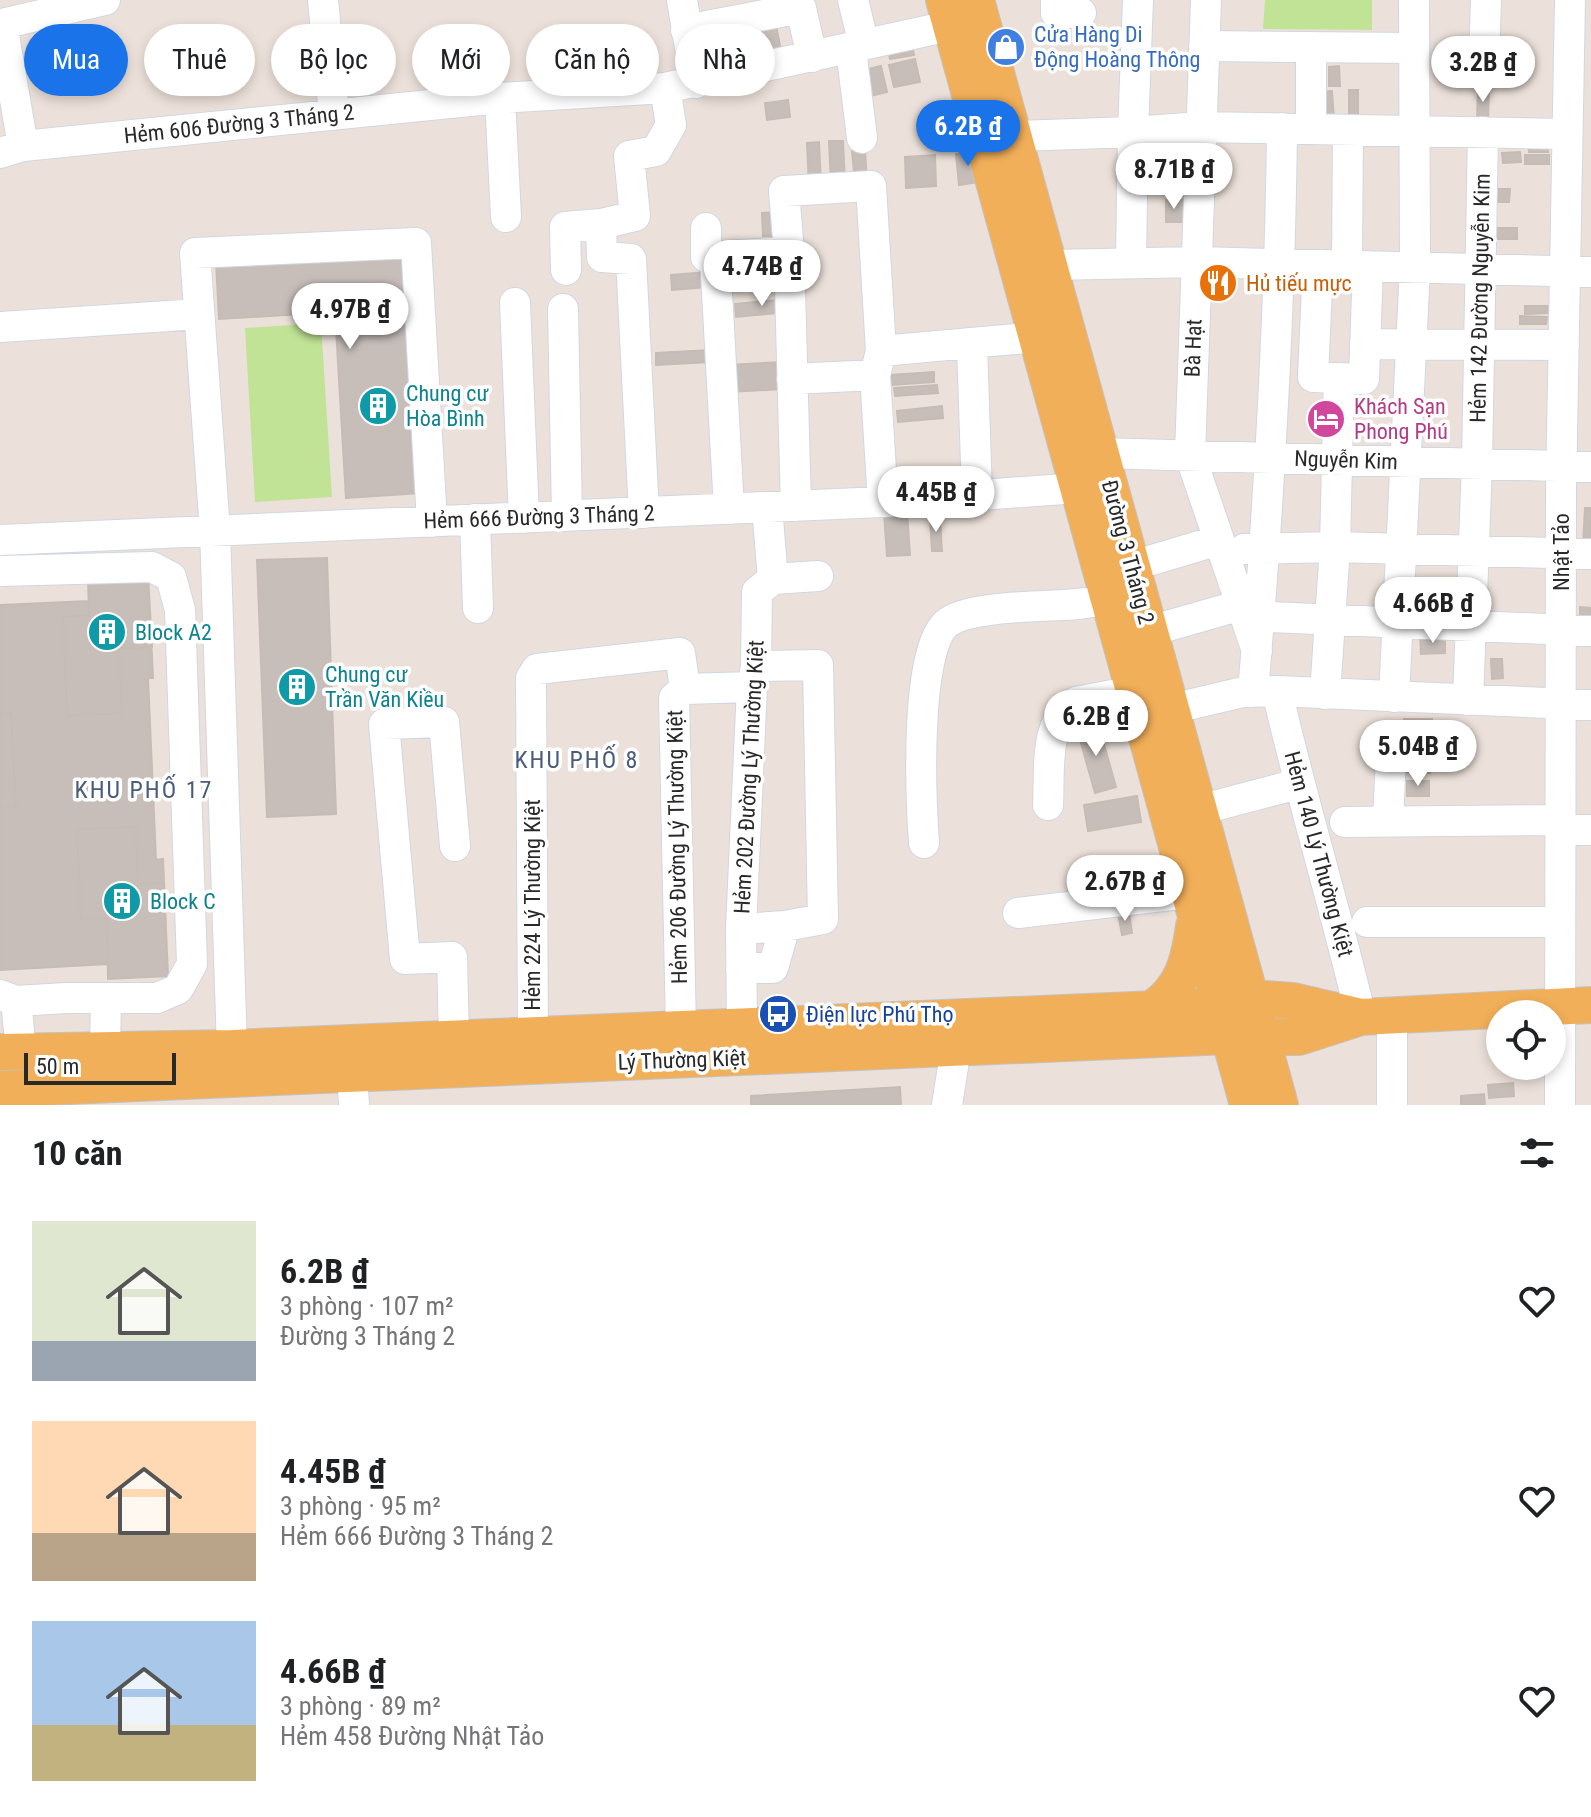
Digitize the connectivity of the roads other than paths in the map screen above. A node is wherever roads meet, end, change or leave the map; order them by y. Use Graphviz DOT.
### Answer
graph roads {
  1 [pos="105,0"];
  2 [pos="323,0"];
  3 [pos="682,0"];
  4 [pos="853,0"];
  5 [pos="1138,0"];
  6 [pos="1206,0"];
  7 [pos="1414,0"];
  8 [pos="1486,0"];
  9 [pos="1570,0"];
  10 [pos="28,8"];
  11 [pos="963,11"];
  12 [pos="685,24"];
  13 [pos="717,24"];
  14 [pos="1204,46"];
  15 [pos="858,47"];
  16 [pos="1311,47"];
  17 [pos="1413,48"];
  18 [pos="812,57"];
  19 [pos="1484,59"];
  20 [pos="775,65"];
  21 [pos="1569,73"];
  22 [pos="675,86"];
  23 [pos="665,88"];
  24 [pos="1591,95"];
  25 [pos="500,98"];
  26 [pos="334,114"];
  27 [pos="1201,127"];
  28 [pos="1296,129"];
  29 [pos="1348,130"];
  30 [pos="1413,131"];
  31 [pos="1133,132"];
  32 [pos="1483,132"];
  33 [pos="1567,134"];
  34 [pos="1014,136"];
  35 [pos="862,138"];
  36 [pos="11,149"];
  37 [pos="1567,170"];
  38 [pos="1591,193"];
  39 [pos="506,217"];
  40 [pos="601,224"];
  41 [pos="789,252"];
  42 [pos="1131,262"];
  43 [pos="1197,262"];
  44 [pos="1280,264"];
  45 [pos="1050,265"];
  46 [pos="1344,266"];
  47 [pos="1415,268"];
  48 [pos="1483,269"];
  49 [pos="566,270"];
  50 [pos="1578,272"];
  51 [pos="515,303"];
  52 [pos="563,309"];
  53 [pos="199,314"];
  54 [pos="0,327"];
  55 [pos="1037,337"];
  56 [pos="972,344"];
  57 [pos="1365,344"];
  58 [pos="1410,344"];
  59 [pos="1564,345"];
  60 [pos="1479,346"];
  61 [pos="878,363"];
  62 [pos="1339,378"];
  63 [pos="792,379"];
  64 [pos="1101,453"];
  65 [pos="1190,455"];
  66 [pos="1271,458"];
  67 [pos="1337,460"];
  68 [pos="1407,462"];
  69 [pos="1477,464"];
  70 [pos="1576,467"];
  71 [pos="1078,488"];
  72 [pos="977,495"];
  73 [pos="883,502"];
  74 [pos="781,506"];
  75 [pos="729,509"];
  76 [pos="644,513"];
  77 [pos="567,516"];
  78 [pos="524,518"];
  79 [pos="475,519"];
  80 [pos="432,522"];
  81 [pos="215,531"];
  82 [pos="0,540"];
  83 [pos="1221,545"];
  84 [pos="1265,547"];
  85 [pos="1335,547"];
  86 [pos="1402,549"];
  87 [pos="1475,551"];
  88 [pos="1561,553"];
  89 [pos="1591,554"];
  90 [pos="0,571"];
  91 [pos="818,576"];
  92 [pos="773,579"];
  93 [pos="1127,587"];
  94 [pos="478,608"];
  95 [pos="1249,613"];
  96 [pos="1329,621"];
  97 [pos="1397,624"];
  98 [pos="1469,626"];
  99 [pos="1561,630"];
  100 [pos="1150,631"];
  101 [pos="1591,631"];
  102 [pos="754,676"];
  103 [pos="219,678"];
  104 [pos="184,679"];
  105 [pos="685,689"];
  106 [pos="1265,691"];
  107 [pos="1325,694"];
  108 [pos="1156,695"];
  109 [pos="1394,697"];
  110 [pos="1468,700"];
  111 [pos="1561,704"];
  112 [pos="1591,705"];
  113 [pos="1391,757"];
  114 [pos="1298,784"];
  115 [pos="1048,805"];
  116 [pos="1388,820"];
  117 [pos="1186,821"];
  118 [pos="1345,822"];
  119 [pos="1560,825"];
  120 [pos="1591,830"];
  121 [pos="225,842"];
  122 [pos="924,843"];
  123 [pos="455,846"];
  124 [pos="189,848"];
  125 [pos="1192,905"];
  126 [pos="1018,913"];
  127 [pos="1367,922"];
  128 [pos="1560,922"];
  129 [pos="785,926"];
  130 [pos="741,929"];
  131 [pos="741,968"];
  132 [pos="8,998"];
  133 [pos="106,998"];
  134 [pos="1576,1006"];
  135 [pos="1152,1009"];
  136 [pos="1377,1016"];
  137 [pos="1240,1018"];
  138 [pos="742,1027"];
  139 [pos="681,1029"];
  140 [pos="1317,1033"];
  141 [pos="533,1036"];
  142 [pos="1183,1038"];
  143 [pos="454,1039"];
  144 [pos="232,1048"];
  145 [pos="956,1048"];
  146 [pos="105,1049"];
  147 [pos="10,1051"];
  148 [pos="0,1089"];
  149 [pos="353,1089"];
  150 [pos="1260,1093"];
  151 [pos="947,1105"];
  152 [pos="1392,1105"];
  153 [pos="1560,1105"];
  1 -- 10 [label="street"];
  2 -- 26 [label="street"];
  3 -- 12 [label="street"];
  4 -- 15 [label="street"];
  5 -- 31 [label="street"];
  6 -- 14 [label="street, Bà Hạt"];
  7 -- 17 [label="street"];
  8 -- 19 [label="street"];
  9 -- 21 [label="street, Nhật Tảo"];
  10 -- 36 [label="street"];
  11 -- 15 [label="street, Hẻm 606 Đường 3 Tháng 2"];
  11 -- 34 [label="main road, Đường 3 Tháng 2"];
  11 -- 55 [label="main road, Đường 3 Tháng 2"];
  13 -- 18 [label="street"];
  14 -- 16 [label="street"];
  14 -- 27 [label="street, Bà Hạt"];
  15 -- 18 [label="street, Hẻm 606 Đường 3 Tháng 2"];
  15 -- 35 [label="street"];
  16 -- 17 [label="street"];
  16 -- 28 [label="street, Hẻm 140 Lý Thường Kiệt"];
  17 -- 30 [label="street"];
  18 -- 20 [label="street, Hẻm 606 Đường 3 Tháng 2"];
  21 -- 24 [label="street"];
  21 -- 33 [label="street, Nhật Tảo"];
  22 -- 23 [label="street, Hẻm 606 Đường 3 Tháng 2"];
  23 -- 25 [label="street, Hẻm 606 Đường 3 Tháng 2"];
  23 -- 40 [label="street"];
  25 -- 26 [label="street, Hẻm 606 Đường 3 Tháng 2"];
  25 -- 39 [label="street"];
  26 -- 36 [label="street, Hẻm 606 Đường 3 Tháng 2"];
  27 -- 28 [label="street"];
  27 -- 31 [label="street"];
  27 -- 43 [label="street, Bà Hạt"];
  28 -- 29 [label="street"];
  28 -- 44 [label="street, Hẻm 140 Lý Thường Kiệt"];
  29 -- 30 [label="street"];
  29 -- 46 [label="street"];
  30 -- 32 [label="street"];
  30 -- 47 [label="street"];
  31 -- 34 [label="street"];
  31 -- 42 [label="street"];
  32 -- 33 [label="street"];
  32 -- 48 [label="street, Hẻm 142 Đường Nguyễn Kim"];
  33 -- 37 [label="street, Nhật Tảo"];
  34 -- 45 [label="main road, Đường 3 Tháng 2"];
  37 -- 38 [label="street"];
  37 -- 50 [label="street, Nhật Tảo"];
  40 -- 49 [label="street"];
  40 -- 76 [label="street"];
  41 -- 61 [label="street"];
  41 -- 63 [label="street"];
  41 -- 75 [label="street"];
  42 -- 43 [label="street"];
  42 -- 45 [label="street"];
  43 -- 44 [label="street"];
  43 -- 65 [label="street, Bà Hạt"];
  44 -- 46 [label="street"];
  44 -- 66 [label="street, Hẻm 140 Lý Thường Kiệt"];
  45 -- 64 [label="main road, Đường 3 Tháng 2"];
  46 -- 47 [label="street"];
  46 -- 57 [label="street"];
  46 -- 62 [label="street"];
  47 -- 48 [label="street"];
  47 -- 58 [label="street"];
  48 -- 50 [label="street"];
  48 -- 60 [label="street, Hẻm 142 Đường Nguyễn Kim"];
  50 -- 59 [label="street, Nhật Tảo"];
  51 -- 78 [label="street"];
  52 -- 77 [label="street"];
  53 -- 54 [label="street"];
  53 -- 80 [label="street"];
  53 -- 81 [label="street"];
  55 -- 56 [label="street"];
  55 -- 71 [label="main road, Đường 3 Tháng 2"];
  56 -- 61 [label="street"];
  56 -- 72 [label="street"];
  57 -- 58 [label="street"];
  57 -- 62 [label="street"];
  58 -- 60 [label="street"];
  58 -- 68 [label="street"];
  59 -- 60 [label="street"];
  59 -- 70 [label="street, Nhật Tảo"];
  60 -- 69 [label="street, Hẻm 142 Đường Nguyễn Kim"];
  61 -- 63 [label="street"];
  61 -- 73 [label="street"];
  62 -- 67 [label="street"];
  63 -- 74 [label="street"];
  64 -- 65 [label="street, Nguyễn Kim"];
  64 -- 71 [label="street"];
  64 -- 93 [label="main road, Đường 3 Tháng 2"];
  65 -- 66 [label="street, Nguyễn Kim"];
  65 -- 83 [label="street"];
  66 -- 67 [label="street, Nguyễn Kim"];
  66 -- 84 [label="street, Hẻm 140 Lý Thường Kiệt"];
  67 -- 68 [label="street, Nguyễn Kim"];
  67 -- 85 [label="street"];
  68 -- 69 [label="street, Nguyễn Kim"];
  68 -- 86 [label="street"];
  69 -- 70 [label="street, Nguyễn Kim"];
  69 -- 87 [label="street, Hẻm 142 Đường Nguyễn Kim"];
  70 -- 88 [label="street, Nhật Tảo"];
  71 -- 72 [label="street, Hẻm 666 Đường 3 Tháng 2"];
  71 -- 93 [label="main road, Đường 3 Tháng 2"];
  72 -- 73 [label="street, Hẻm 666 Đường 3 Tháng 2"];
  73 -- 74 [label="street, Hẻm 666 Đường 3 Tháng 2"];
  74 -- 75 [label="street, Hẻm 666 Đường 3 Tháng 2"];
  74 -- 92 [label="street"];
  75 -- 76 [label="street, Hẻm 666 Đường 3 Tháng 2"];
  76 -- 77 [label="street, Hẻm 666 Đường 3 Tháng 2"];
  77 -- 78 [label="street, Hẻm 666 Đường 3 Tháng 2"];
  78 -- 79 [label="street, Hẻm 666 Đường 3 Tháng 2"];
  79 -- 80 [label="street, Hẻm 666 Đường 3 Tháng 2"];
  79 -- 94 [label="street"];
  80 -- 81 [label="street, Hẻm 666 Đường 3 Tháng 2"];
  81 -- 82 [label="street, Hẻm 666 Đường 3 Tháng 2"];
  81 -- 103 [label="street"];
  83 -- 84 [label="street"];
  83 -- 93 [label="street"];
  83 -- 95 [label="street"];
  84 -- 85 [label="street"];
  84 -- 95 [label="street, Hẻm 140 Lý Thường Kiệt"];
  85 -- 86 [label="street"];
  85 -- 96 [label="street"];
  86 -- 87 [label="street"];
  86 -- 97 [label="street"];
  87 -- 88 [label="street"];
  87 -- 98 [label="street, Hẻm 142 Đường Nguyễn Kim"];
  88 -- 89 [label="street"];
  88 -- 99 [label="street, Nhật Tảo"];
  90 -- 104 [label="street"];
  91 -- 92 [label="street"];
  92 -- 102 [label="street, Hẻm 202 Đường Lý Thường Kiệt"];
  93 -- 100 [label="main road, Đường 3 Tháng 2"];
  93 -- 108 [label="main road, Đường 3 Tháng 2"];
  93 -- 122 [label="street"];
  95 -- 96 [label="street"];
  95 -- 100 [label="street"];
  95 -- 106 [label="street, Hẻm 140 Lý Thường Kiệt"];
  96 -- 97 [label="street"];
  96 -- 107 [label="street"];
  97 -- 98 [label="street"];
  97 -- 109 [label="street"];
  98 -- 99 [label="street"];
  98 -- 110 [label="street, Hẻm 142 Đường Nguyễn Kim"];
  99 -- 101 [label="street"];
  99 -- 111 [label="street, Nhật Tảo"];
  100 -- 108 [label="main road, Đường 3 Tháng 2"];
  102 -- 105 [label="street, Hẻm 206 Đường Lý Thường Kiệt"];
  102 -- 129 [label="street, Hẻm 206 Đường Lý Thường Kiệt"];
  102 -- 130 [label="street, Hẻm 202 Đường Lý Thường Kiệt"];
  103 -- 104 [label="street"];
  103 -- 121 [label="street"];
  104 -- 124 [label="street"];
  105 -- 139 [label="street, Hẻm 206 Đường Lý Thường Kiệt"];
  105 -- 141 [label="street, Hẻm 224 Lý Thường Kiệt"];
  106 -- 107 [label="street"];
  106 -- 108 [label="street"];
  106 -- 114 [label="street, Hẻm 140 Lý Thường Kiệt"];
  107 -- 109 [label="street"];
  108 -- 115 [label="street"];
  108 -- 117 [label="main road, Đường 3 Tháng 2"];
  109 -- 110 [label="street"];
  110 -- 111 [label="street"];
  111 -- 112 [label="street"];
  111 -- 119 [label="street, Nhật Tảo"];
  113 -- 116 [label="street"];
  114 -- 117 [label="street"];
  114 -- 136 [label="street, Hẻm 140 Lý Thường Kiệt"];
  116 -- 118 [label="street"];
  116 -- 119 [label="street"];
  117 -- 125 [label="main road, Đường 3 Tháng 2"];
  117 -- 137 [label="main road, Đường 3 Tháng 2"];
  119 -- 120 [label="street"];
  119 -- 128 [label="street, Nhật Tảo"];
  121 -- 124 [label="street"];
  121 -- 144 [label="street"];
  123 -- 143 [label="street"];
  124 -- 133 [label="street"];
  125 -- 126 [label="street"];
  125 -- 135 [label="main road"];
  125 -- 137 [label="main road, Đường 3 Tháng 2"];
  127 -- 128 [label="street"];
  128 -- 134 [label="street, Nhật Tảo"];
  129 -- 130 [label="street"];
  129 -- 131 [label="street"];
  130 -- 131 [label="street, Hẻm 202 Đường Lý Thường Kiệt"];
  131 -- 138 [label="street, Hẻm 202 Đường Lý Thường Kiệt"];
  132 -- 133 [label="street"];
  132 -- 147 [label="street"];
  133 -- 146 [label="street"];
  134 -- 136 [label="main road, Lý Thường Kiệt"];
  134 -- 153 [label="street, Nhật Tảo"];
  135 -- 137 [label="main road, Lý Thường Kiệt"];
  135 -- 138 [label="main road, Lý Thường Kiệt"];
  136 -- 137 [label="main road, Lý Thường Kiệt"];
  136 -- 140 [label="main road, Lý Thường Kiệt"];
  136 -- 152 [label="street, Hẻm 140 Lý Thường Kiệt"];
  137 -- 140 [label="main road, Lý Thường Kiệt"];
  137 -- 142 [label="main road, Lý Thường Kiệt"];
  137 -- 150 [label="main road, Đường 3 Tháng 2"];
  138 -- 139 [label="main road, Lý Thường Kiệt"];
  139 -- 141 [label="main road, Lý Thường Kiệt"];
  140 -- 150 [label="main road"];
  141 -- 143 [label="main road, Lý Thường Kiệt"];
  142 -- 145 [label="main road, Lý Thường Kiệt"];
  142 -- 150 [label="main road"];
  143 -- 144 [label="main road, Lý Thường Kiệt"];
  144 -- 146 [label="main road, Lý Thường Kiệt"];
  145 -- 149 [label="main road, Lý Thường Kiệt"];
  145 -- 151 [label="street"];
  146 -- 147 [label="main road, Lý Thường Kiệt"];
  148 -- 149 [label="main road, Lý Thường Kiệt"];
}
